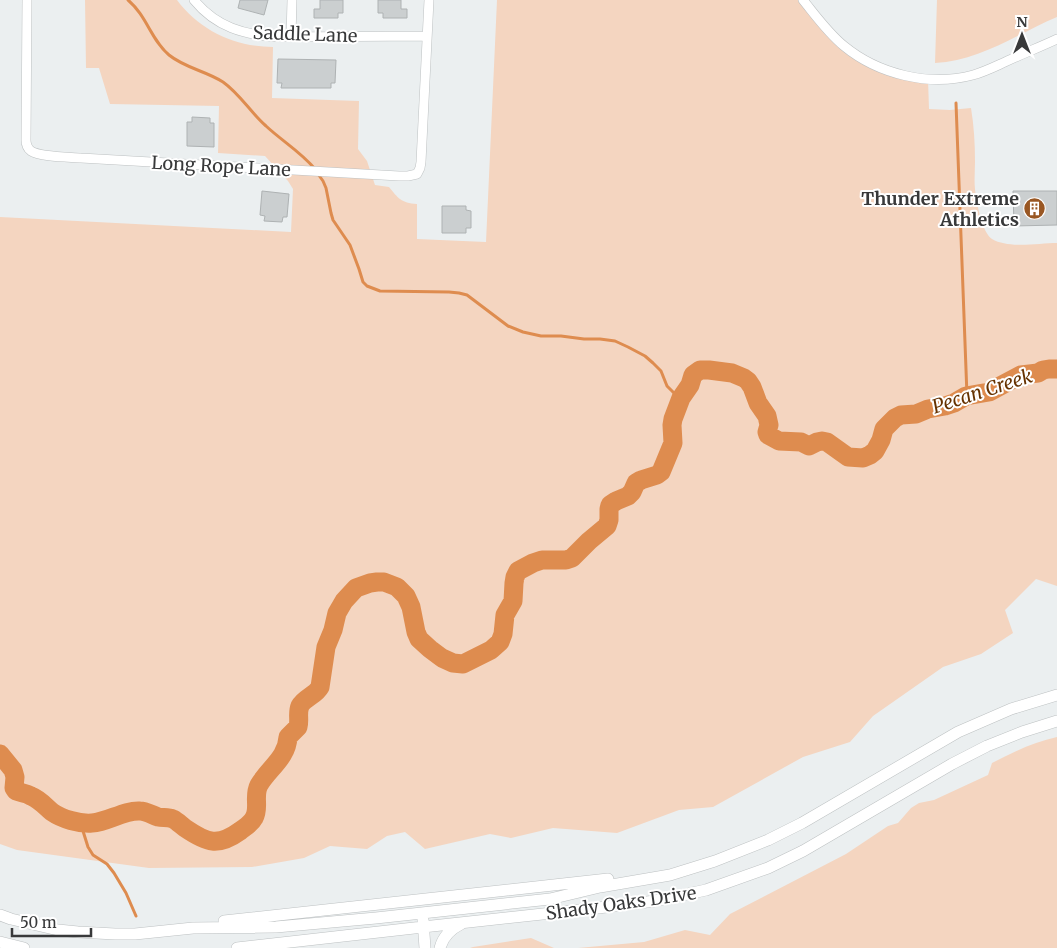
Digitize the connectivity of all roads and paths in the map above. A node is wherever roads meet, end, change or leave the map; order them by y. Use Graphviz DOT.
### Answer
graph roads {
  1 [pos="27,0"];
  2 [pos="194,0"];
  3 [pos="292,0"];
  4 [pos="429,0"];
  5 [pos="803,0"];
  6 [pos="427,36"];
  7 [pos="291,37"];
  8 [pos="1057,39"];
  9 [pos="1057,695"];
  10 [pos="1057,721"];
  11 [pos="702,864"];
  12 [pos="422,913"];
  13 [pos="0,915"];
  14 [pos="464,923"];
  15 [pos="423,927"];
  16 [pos="193,928"];
  17 [pos="0,942"];
  18 [pos="24,948"];
  19 [pos="237,948"];
  20 [pos="425,948"];
  21 [pos="440,948"];
  1 -- 6 [label="street, Long Rope Lane"];
  2 -- 7 [label="street, Saddle Lane"];
  3 -- 7 [label="street"];
  4 -- 6 [label="street"];
  5 -- 8 [label="street"];
  6 -- 7 [label="street, Saddle Lane"];
  9 -- 11 [label="street, Shady Oaks Drive"];
  10 -- 14 [label="street, Shady Oaks Drive"];
  11 -- 12 [label="street, Shady Oaks Drive"];
  11 -- 16 [label="street, Shady Oaks Drive"];
  12 -- 15 [label="street"];
  12 -- 16 [label="street, Shady Oaks Drive"];
  13 -- 16 [label="street, Shady Oaks Drive"];
  14 -- 15 [label="street, Shady Oaks Drive"];
  14 -- 21 [label="street"];
  15 -- 19 [label="street, Shady Oaks Drive"];
  15 -- 20 [label="street"];
  17 -- 18 [label="street"];
}
